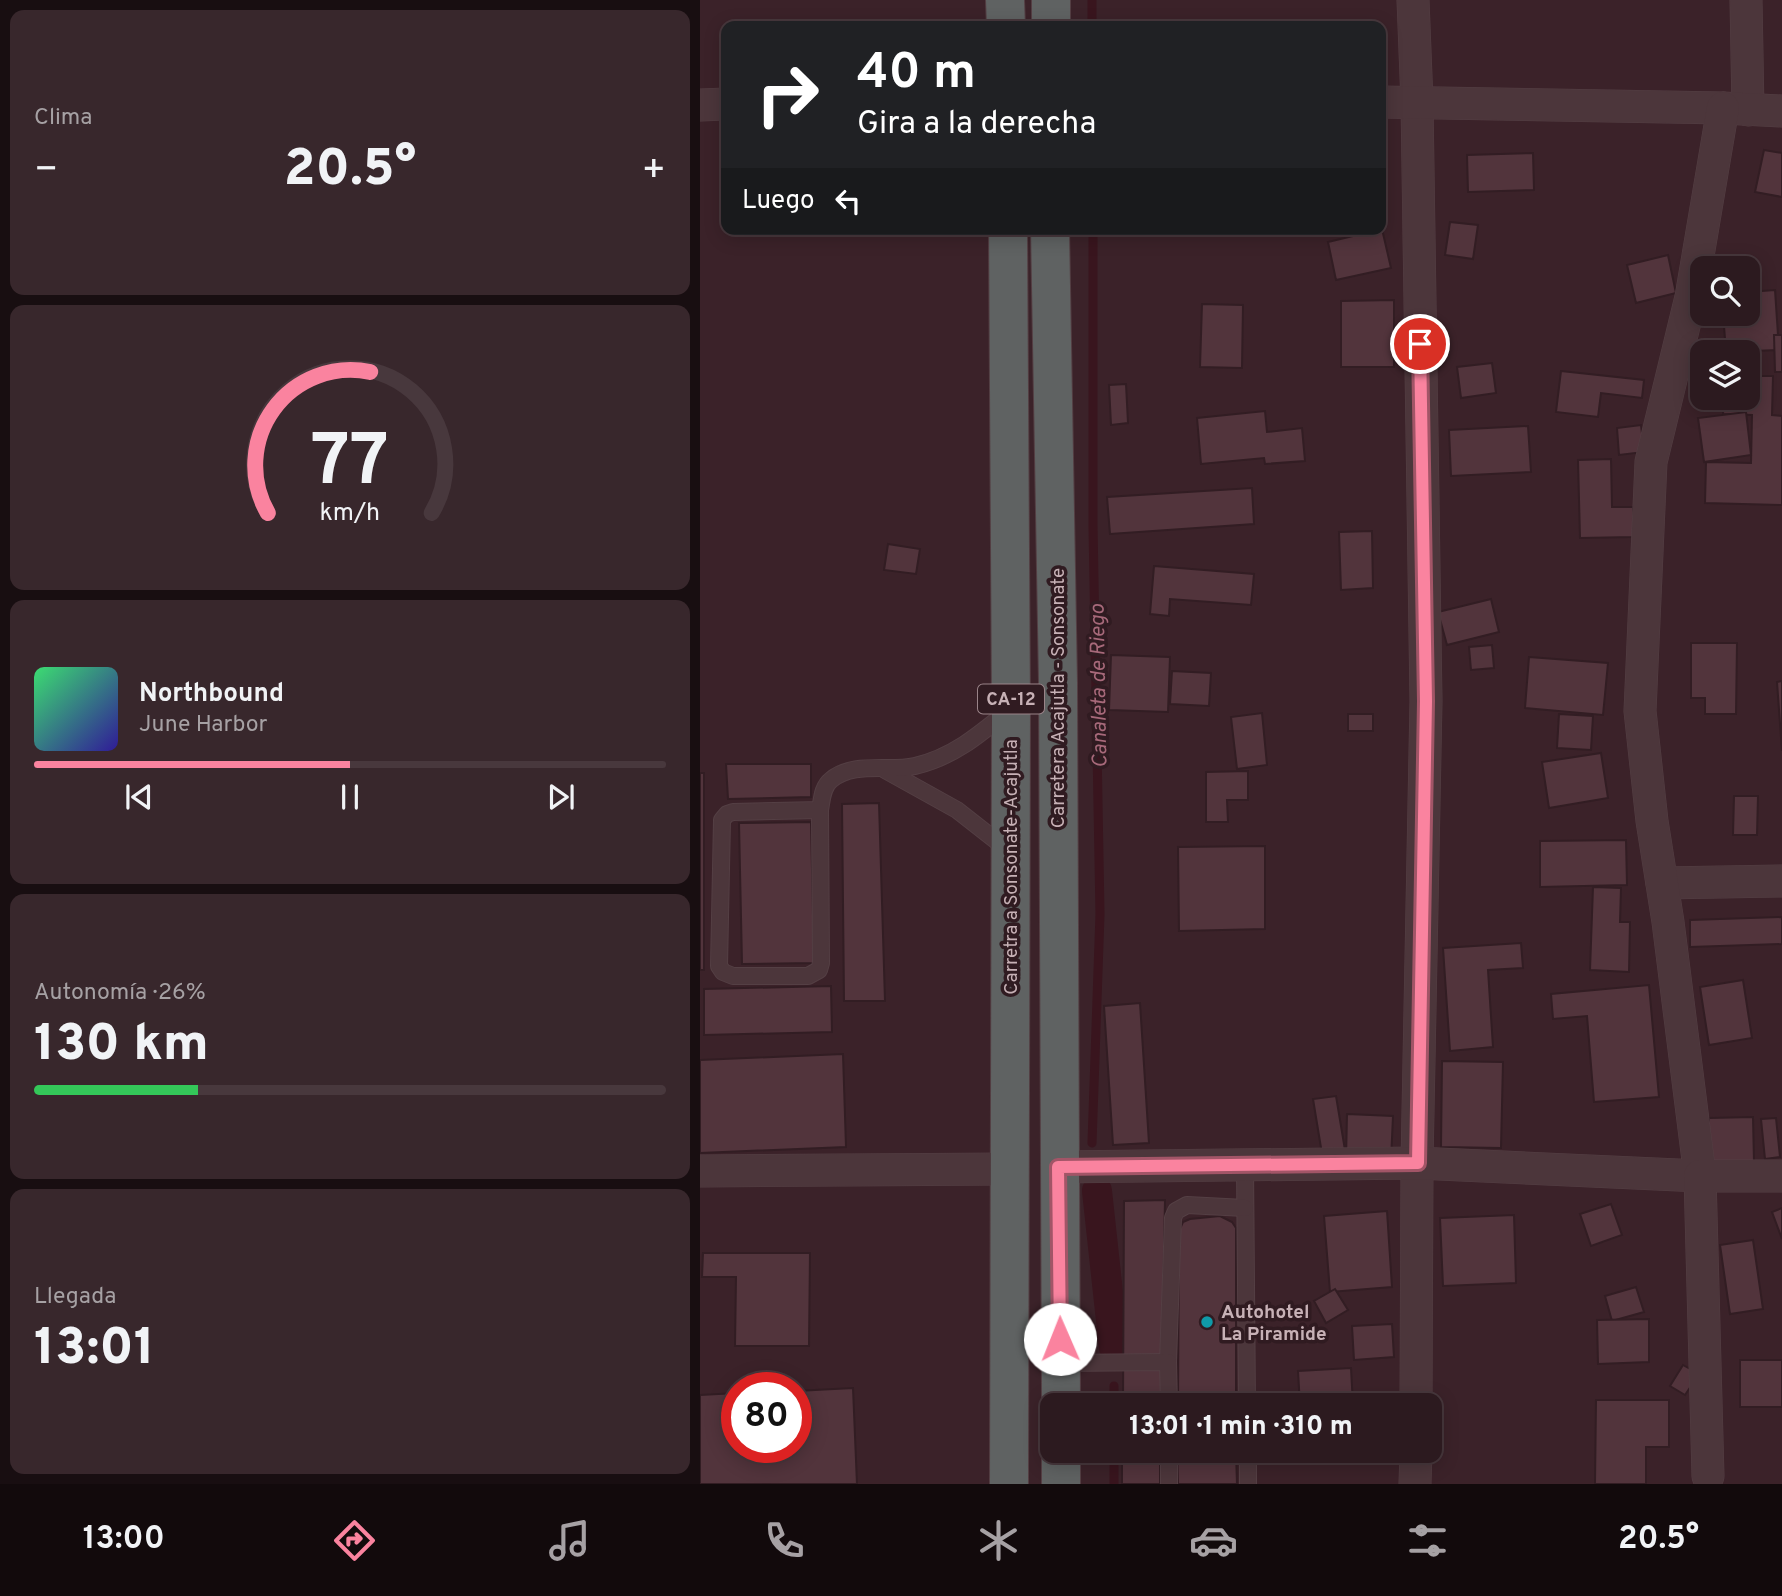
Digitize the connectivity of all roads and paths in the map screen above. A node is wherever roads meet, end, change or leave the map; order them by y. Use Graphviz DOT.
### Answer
graph roads {
  1 [pos="1006,0"];
  2 [pos="1051,0"];
  3 [pos="1413,0"];
  4 [pos="1745,0"];
  5 [pos="1006,21"];
  6 [pos="1051,21"];
  7 [pos="1386,102"];
  8 [pos="1417,102"];
  9 [pos="721,104"];
  10 [pos="700,105"];
  11 [pos="1735,109"];
  12 [pos="1782,111"];
  13 [pos="1008,235"];
  14 [pos="1050,235"];
  15 [pos="1011,708"];
  16 [pos="885,769"];
  17 [pos="820,810"];
  18 [pos="1009,852"];
  19 [pos="1782,881"];
  20 [pos="1662,883"];
  21 [pos="1418,1163"];
  22 [pos="1245,1165"];
  23 [pos="1058,1167"];
  24 [pos="1009,1169"];
  25 [pos="700,1171"];
  26 [pos="1700,1176"];
  27 [pos="1782,1176"];
  28 [pos="1245,1208"];
  29 [pos="1168,1362"];
  30 [pos="1060,1363"];
  31 [pos="1061,1393"];
  32 [pos="1168,1393"];
  33 [pos="1247,1393"];
  34 [pos="1416,1393"];
  35 [pos="1061,1463"];
  36 [pos="1169,1463"];
  37 [pos="1248,1463"];
  38 [pos="1416,1463"];
  39 [pos="1708,1476"];
  40 [pos="1009,1484"];
  41 [pos="1062,1484"];
  42 [pos="1169,1484"];
  43 [pos="1248,1484"];
  44 [pos="1415,1484"];
  1 -- 5 [label="highway"];
  2 -- 6 [label="highway"];
  3 -- 8 [label="street"];
  4 -- 11 [label="street"];
  7 -- 8 [label="street"];
  8 -- 11 [label="street"];
  8 -- 21 [label="street"];
  9 -- 10 [label="street"];
  11 -- 12 [label="street"];
  11 -- 20 [label="street"];
  13 -- 15 [label="highway, Carretra a Sonsonate-Acajutla / CA-12"];
  14 -- 23 [label="highway, Carretera Acajutla - Sonsonate / CA-12"];
  15 -- 16 [label="lane"];
  15 -- 18 [label="highway, Carretra a Sonsonate-Acajutla / CA-12"];
  16 -- 17 [label="lane"];
  16 -- 18 [label="lane"];
  17 -- 17 [label="lane"];
  18 -- 24 [label="highway, Carretra a Sonsonate-Acajutla / CA-12"];
  19 -- 20 [label="street"];
  20 -- 26 [label="street"];
  21 -- 22 [label="street"];
  21 -- 26 [label="street"];
  21 -- 34 [label="street"];
  22 -- 23 [label="street"];
  22 -- 28 [label="lane"];
  23 -- 30 [label="highway, CA-12"];
  24 -- 25 [label="street"];
  24 -- 40 [label="highway, CA-12"];
  26 -- 27 [label="street"];
  26 -- 39 [label="street"];
  28 -- 29 [label="lane"];
  28 -- 33 [label="lane"];
  29 -- 30 [label="lane"];
  29 -- 32 [label="lane"];
  30 -- 31 [label="highway, CA-12"];
  35 -- 41 [label="highway"];
  36 -- 42 [label="lane"];
  37 -- 43 [label="lane"];
  38 -- 44 [label="street"];
}
